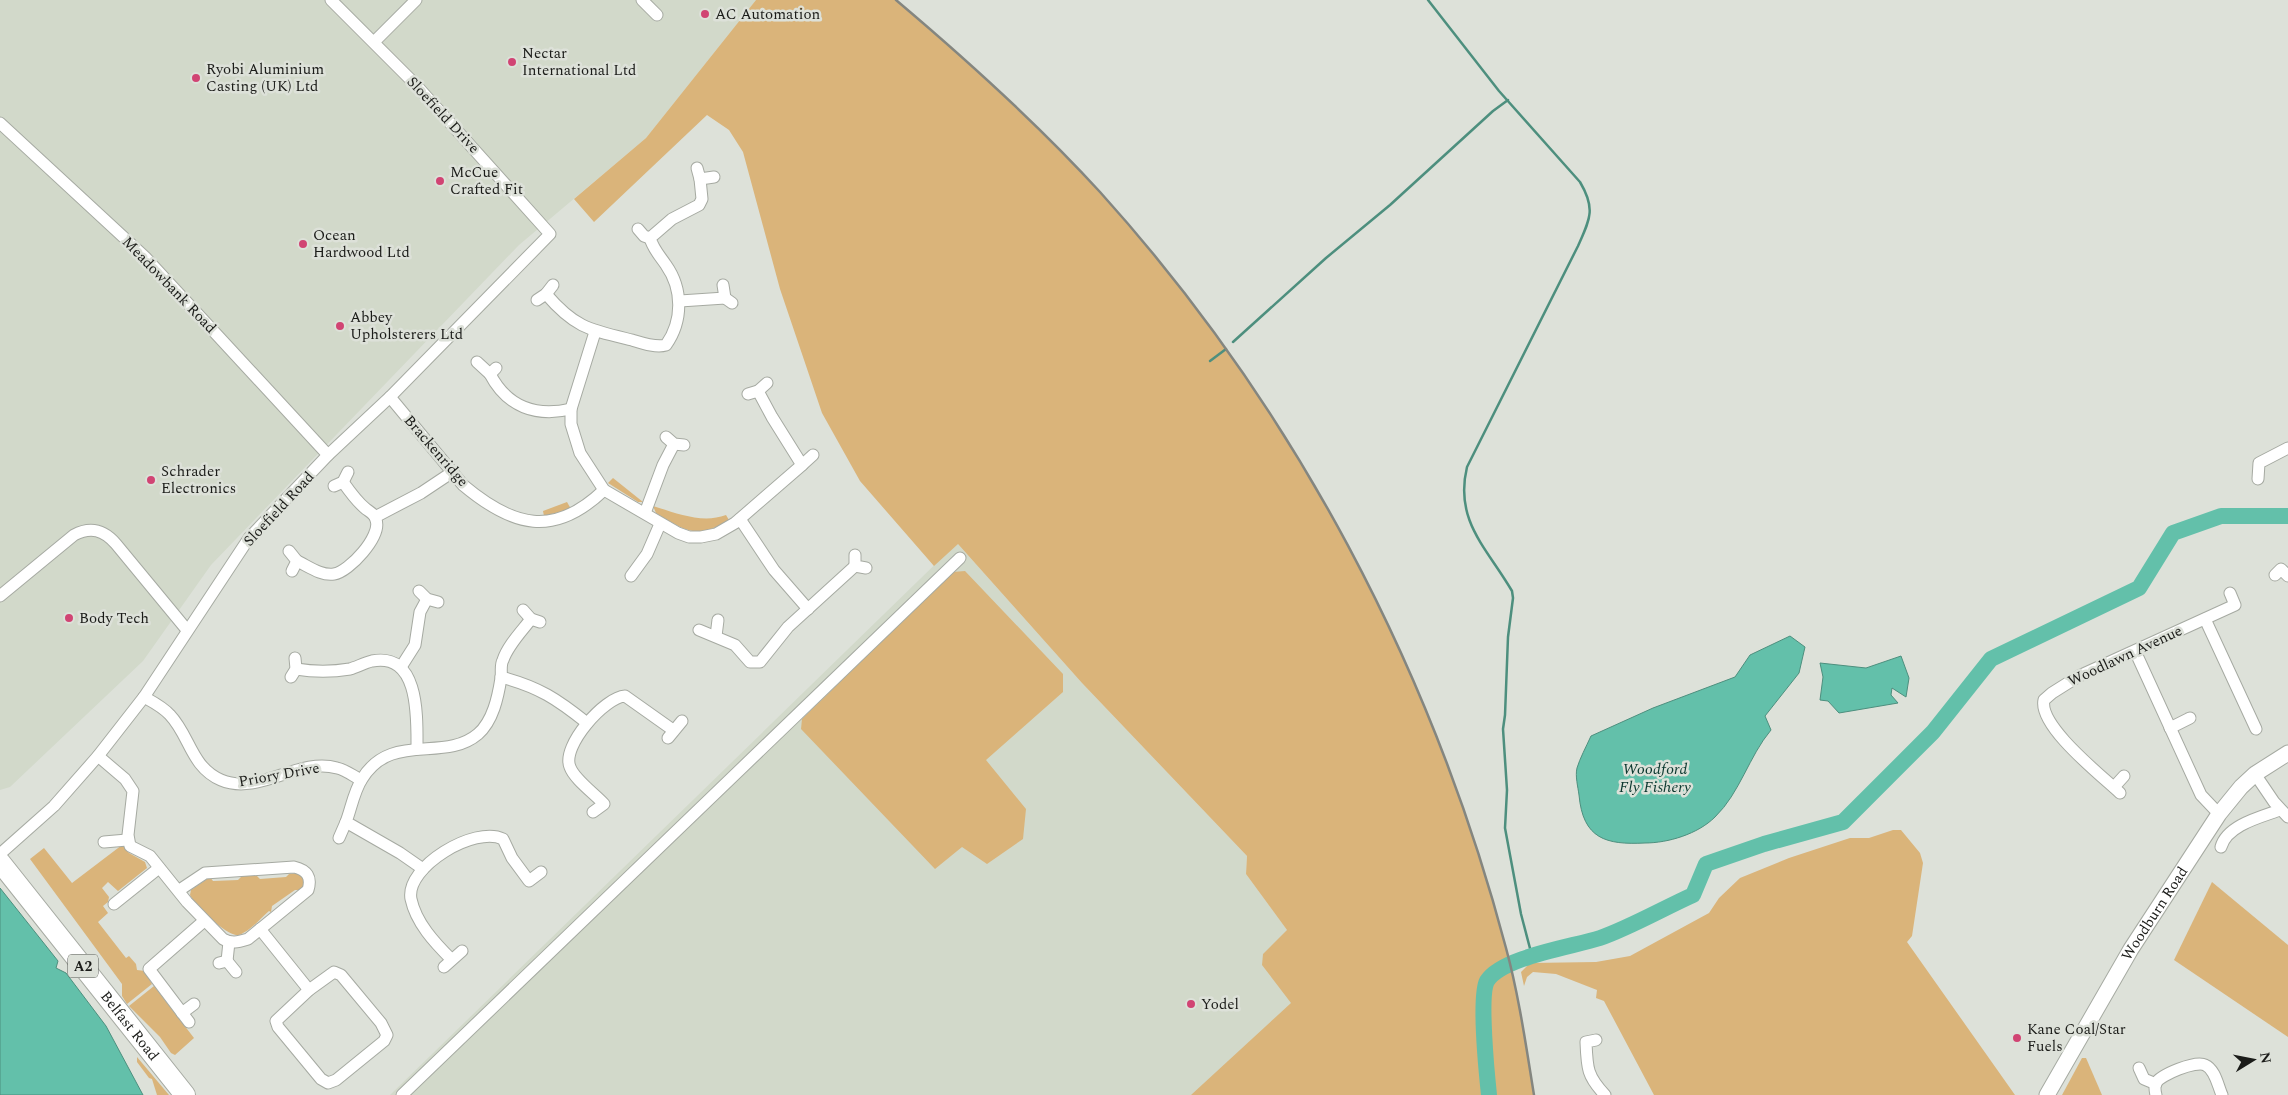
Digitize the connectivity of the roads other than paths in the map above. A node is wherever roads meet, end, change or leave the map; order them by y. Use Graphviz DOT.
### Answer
graph roads {
  1 [pos="331,0"];
  2 [pos="416,0"];
  3 [pos="642,0"];
  4 [pos="657,15"];
  5 [pos="374,42"];
  6 [pos="0,123"];
  7 [pos="714,177"];
  8 [pos="638,229"];
  9 [pos="550,234"];
  10 [pos="650,238"];
  11 [pos="722,285"];
  12 [pos="545,293"];
  13 [pos="680,302"];
  14 [pos="595,332"];
  15 [pos="477,362"];
  16 [pos="758,389"];
  17 [pos="390,397"];
  18 [pos="571,409"];
  19 [pos="675,442"];
  20 [pos="2288,448"];
  21 [pos="328,455"];
  22 [pos="813,455"];
  23 [pos="802,465"];
  24 [pos="451,473"];
  25 [pos="2258,479"];
  26 [pos="342,480"];
  27 [pos="604,490"];
  28 [pos="645,513"];
  29 [pos="375,517"];
  30 [pos="740,519"];
  31 [pos="660,524"];
  32 [pos="289,551"];
  33 [pos="960,558"];
  34 [pos="859,563"];
  35 [pos="2275,575"];
  36 [pos="631,576"];
  37 [pos="2288,576"];
  38 [pos="2230,593"];
  39 [pos="0,596"];
  40 [pos="428,597"];
  41 [pos="808,609"];
  42 [pos="523,610"];
  43 [pos="2205,619"];
  44 [pos="718,620"];
  45 [pos="187,630"];
  46 [pos="699,630"];
  47 [pos="716,636"];
  48 [pos="2135,651"];
  49 [pos="401,667"];
  50 [pos="294,668"];
  51 [pos="501,677"];
  52 [pos="144,697"];
  53 [pos="2190,718"];
  54 [pos="682,721"];
  55 [pos="587,723"];
  56 [pos="2170,728"];
  57 [pos="2256,729"];
  58 [pos="416,748"];
  59 [pos="2288,753"];
  60 [pos="98,756"];
  61 [pos="2255,774"];
  62 [pos="2124,776"];
  63 [pos="361,780"];
  64 [pos="594,812"];
  65 [pos="2219,814"];
  66 [pos="2284,814"];
  67 [pos="346,822"];
  68 [pos="339,838"];
  69 [pos="127,840"];
  70 [pos="104,842"];
  71 [pos="2221,847"];
  72 [pos="0,854"];
  73 [pos="0,862"];
  74 [pos="159,868"];
  75 [pos="423,869"];
  76 [pos="541,872"];
  77 [pos="178,891"];
  78 [pos="114,904"];
  79 [pos="204,921"];
  80 [pos="260,929"];
  81 [pos="230,942"];
  82 [pos="462,951"];
  83 [pos="236,972"];
  84 [pos="309,990"];
  85 [pos="194,1004"];
  86 [pos="1586,1041"];
  87 [pos="2139,1068"];
  88 [pos="2156,1090"];
  89 [pos="185,1095"];
  90 [pos="402,1095"];
  91 [pos="1605,1095"];
  92 [pos="2047,1095"];
  93 [pos="2222,1095"];
  1 -- 5 [label="street, Sloefield Drive"];
  2 -- 5 [label="street"];
  3 -- 4 [label="street"];
  5 -- 9 [label="street, Sloefield Drive"];
  6 -- 21 [label="street, Meadowbank Road"];
  7 -- 10 [label="street"];
  8 -- 10 [label="street"];
  9 -- 17 [label="street, Sloefield Road"];
  10 -- 13 [label="street"];
  11 -- 13 [label="street"];
  12 -- 14 [label="street"];
  13 -- 14 [label="street"];
  14 -- 18 [label="street"];
  15 -- 18 [label="street"];
  16 -- 23 [label="street"];
  17 -- 21 [label="street, Sloefield Road"];
  17 -- 24 [label="street, Brackenridge"];
  18 -- 27 [label="street"];
  19 -- 28 [label="street"];
  20 -- 25 [label="street"];
  21 -- 45 [label="street, Sloefield Road"];
  22 -- 23 [label="street"];
  23 -- 30 [label="street"];
  24 -- 27 [label="street, Brackenridge"];
  24 -- 29 [label="street"];
  26 -- 29 [label="street"];
  27 -- 28 [label="street"];
  28 -- 31 [label="street"];
  29 -- 32 [label="street"];
  30 -- 31 [label="street"];
  30 -- 41 [label="street"];
  31 -- 36 [label="street"];
  33 -- 90 [label="street"];
  34 -- 41 [label="street"];
  35 -- 37 [label="street"];
  38 -- 43 [label="street, Woodlawn Avenue"];
  39 -- 45 [label="street"];
  40 -- 49 [label="street"];
  41 -- 47 [label="street"];
  42 -- 51 [label="street"];
  43 -- 48 [label="street, Woodlawn Avenue"];
  43 -- 57 [label="street"];
  44 -- 47 [label="street"];
  45 -- 52 [label="street, Sloefield Road"];
  46 -- 47 [label="street"];
  48 -- 56 [label="street"];
  48 -- 62 [label="street, Woodlawn Avenue"];
  49 -- 50 [label="street"];
  49 -- 58 [label="street"];
  51 -- 55 [label="street"];
  51 -- 58 [label="street"];
  52 -- 60 [label="street, Sloefield Road"];
  52 -- 63 [label="street, Priory Drive"];
  53 -- 56 [label="street"];
  54 -- 55 [label="street"];
  55 -- 64 [label="street"];
  56 -- 65 [label="street"];
  58 -- 63 [label="street"];
  59 -- 61 [label="street, Woodburn Road"];
  60 -- 69 [label="street"];
  60 -- 72 [label="street, Sloefield Road"];
  61 -- 65 [label="street, Woodburn Road"];
  61 -- 66 [label="street"];
  63 -- 67 [label="street"];
  65 -- 92 [label="street, Woodburn Road"];
  66 -- 71 [label="street"];
  67 -- 68 [label="street"];
  67 -- 75 [label="street"];
  69 -- 70 [label="street"];
  69 -- 74 [label="street"];
  73 -- 89 [label="highway, Belfast Road / A2"];
  74 -- 77 [label="street"];
  74 -- 78 [label="street"];
  75 -- 76 [label="street"];
  75 -- 82 [label="street"];
  77 -- 79 [label="street"];
  77 -- 80 [label="street"];
  79 -- 81 [label="street"];
  79 -- 85 [label="street"];
  80 -- 81 [label="street"];
  80 -- 84 [label="street"];
  81 -- 83 [label="street"];
  84 -- 84 [label="street"];
  86 -- 91 [label="street"];
  87 -- 88 [label="street"];
  88 -- 93 [label="street"];
}
